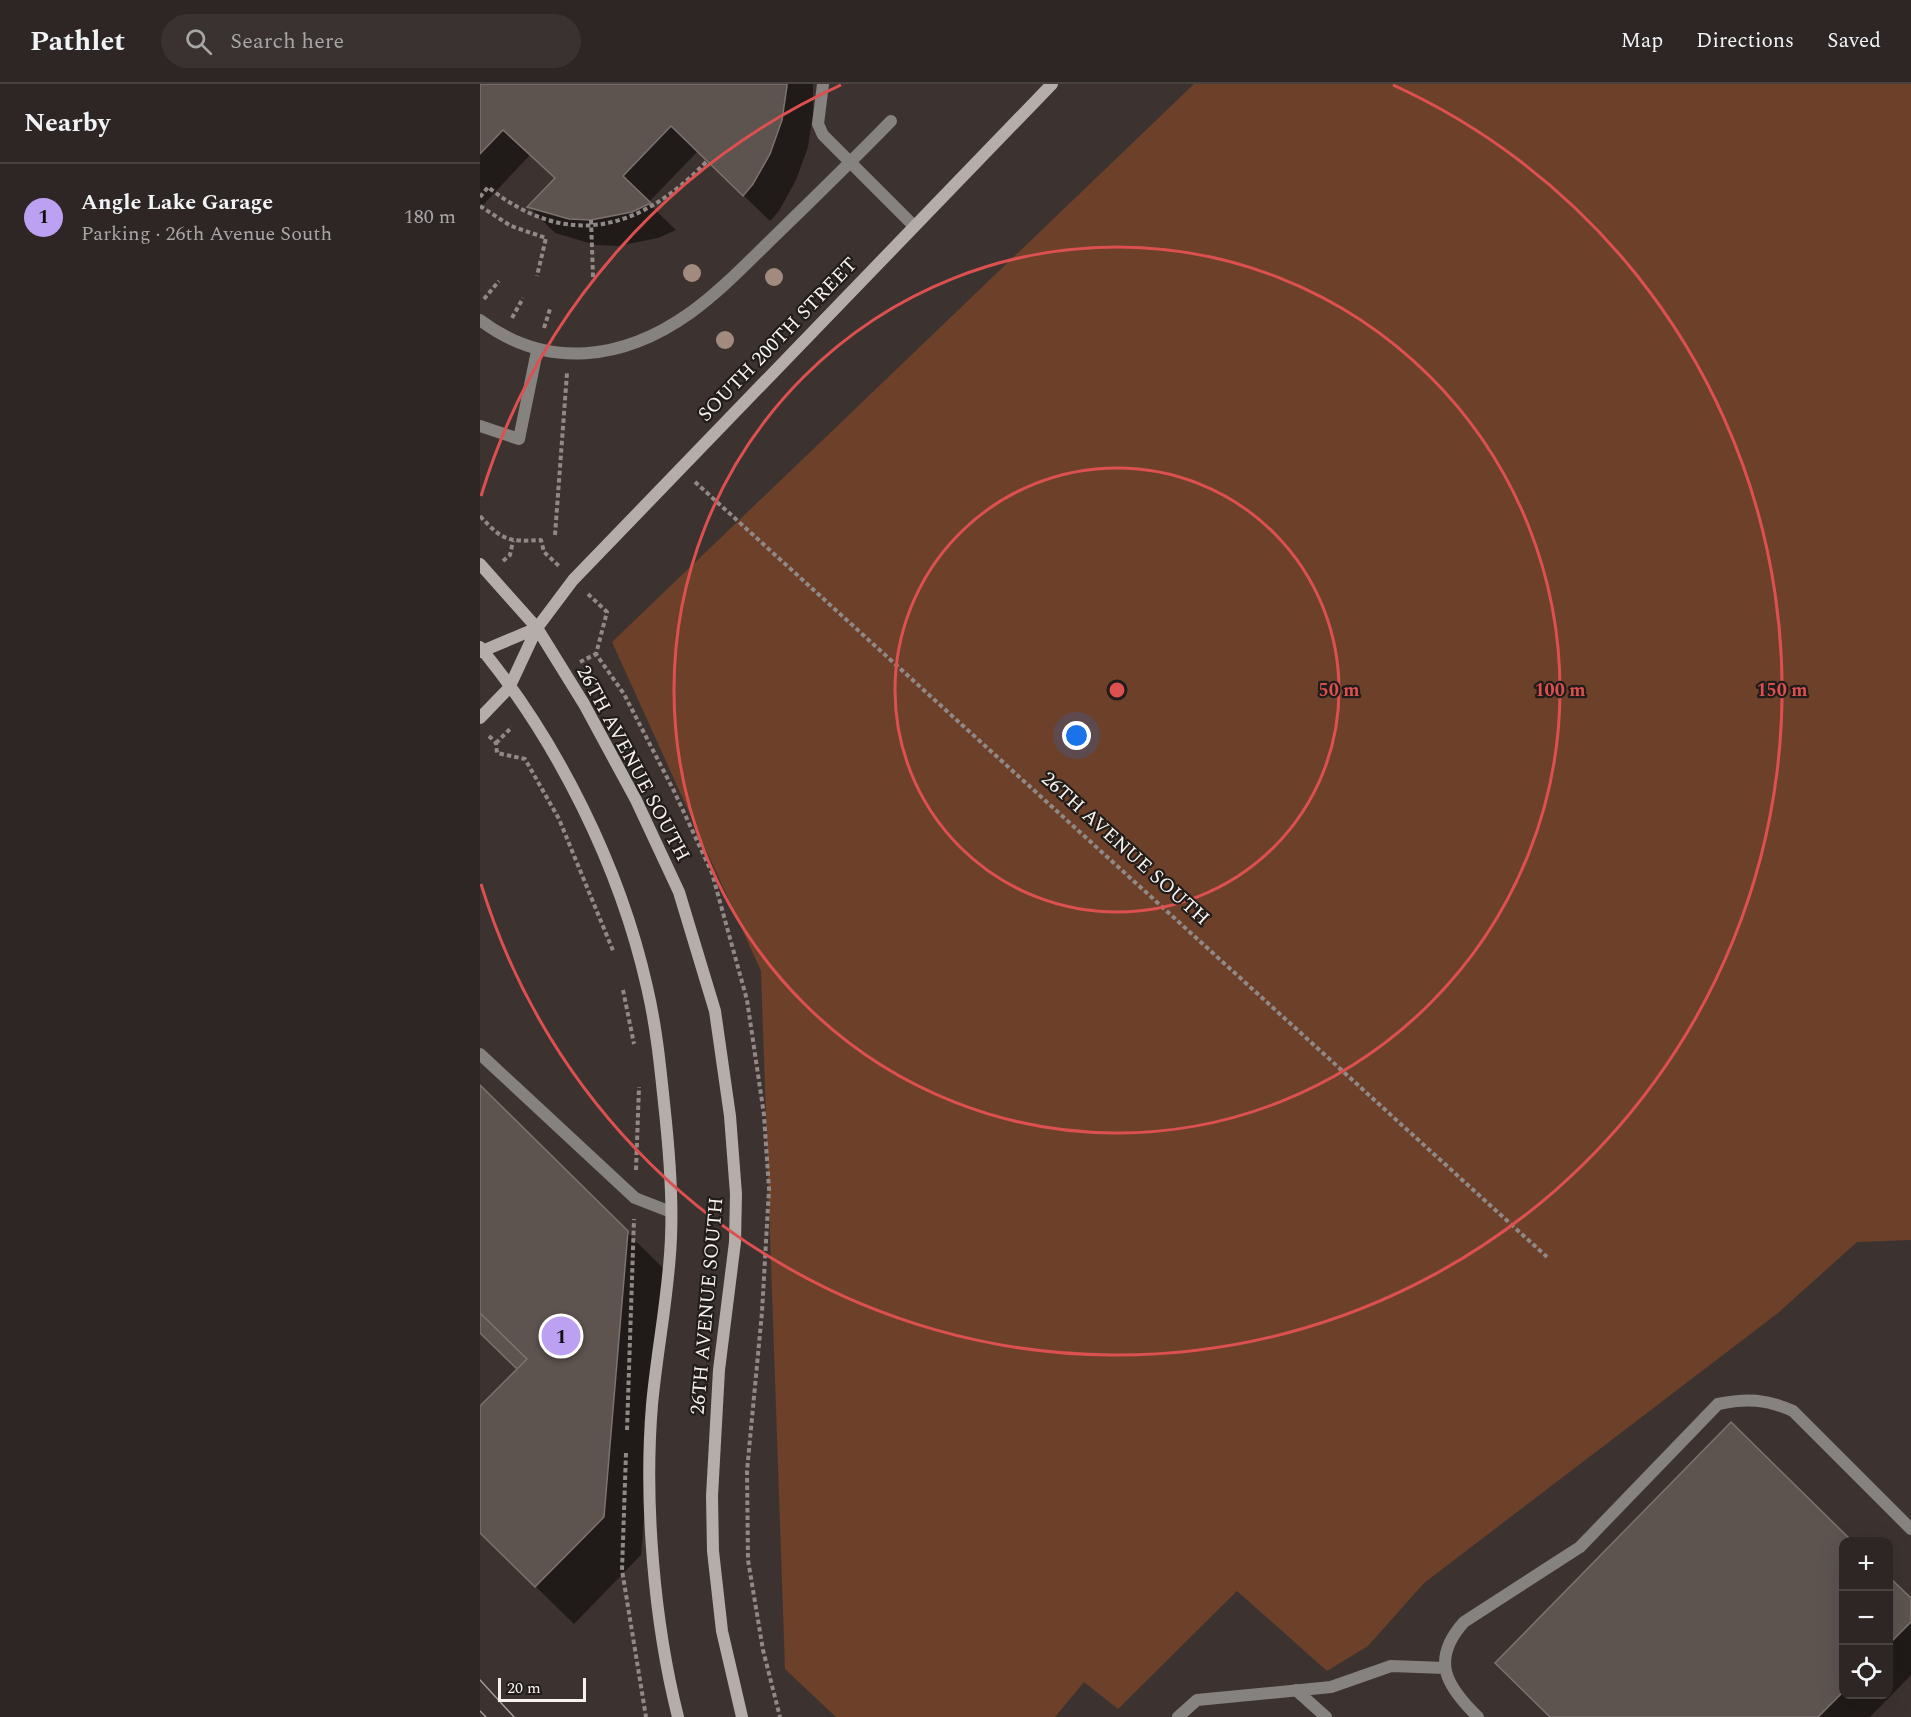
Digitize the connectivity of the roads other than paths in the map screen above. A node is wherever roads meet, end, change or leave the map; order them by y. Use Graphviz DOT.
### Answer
graph roads {
  1 [pos="823,84"];
  2 [pos="1052,84"];
  3 [pos="891,121"];
  4 [pos="850,163"];
  5 [pos="914,226"];
  6 [pos="480,320"];
  7 [pos="537,351"];
  8 [pos="480,426"];
  9 [pos="480,564"];
  10 [pos="537,627"];
  11 [pos="481,650"];
  12 [pos="509,688"];
  13 [pos="480,718"];
  14 [pos="480,1054"];
  15 [pos="671,1212"];
  16 [pos="1911,1529"];
  17 [pos="1445,1668"];
  18 [pos="1296,1690"];
  19 [pos="678,1717"];
  20 [pos="742,1717"];
  21 [pos="1178,1717"];
  22 [pos="1326,1717"];
  23 [pos="1478,1717"];
  1 -- 4 [label="lane"];
  2 -- 5 [label="main road, SOUTH 200TH STREET"];
  3 -- 4 [label="lane"];
  4 -- 5 [label="lane"];
  4 -- 7 [label="lane"];
  5 -- 10 [label="main road, SOUTH 200TH STREET"];
  6 -- 7 [label="lane"];
  7 -- 8 [label="lane"];
  9 -- 10 [label="main road, 26TH AVENUE SOUTH"];
  10 -- 11 [label="main road, SOUTH 200TH STREET"];
  10 -- 12 [label="main road, SOUTH 200TH STREET"];
  10 -- 20 [label="main road, 26TH AVENUE SOUTH"];
  11 -- 12 [label="main road, 26TH AVENUE SOUTH"];
  12 -- 13 [label="main road, SOUTH 200TH STREET"];
  12 -- 15 [label="main road, 26TH AVENUE SOUTH"];
  14 -- 15 [label="lane"];
  15 -- 19 [label="main road, 26TH AVENUE SOUTH"];
  16 -- 17 [label="lane"];
  17 -- 18 [label="lane"];
  17 -- 23 [label="lane"];
  18 -- 21 [label="lane"];
  18 -- 22 [label="lane"];
}
